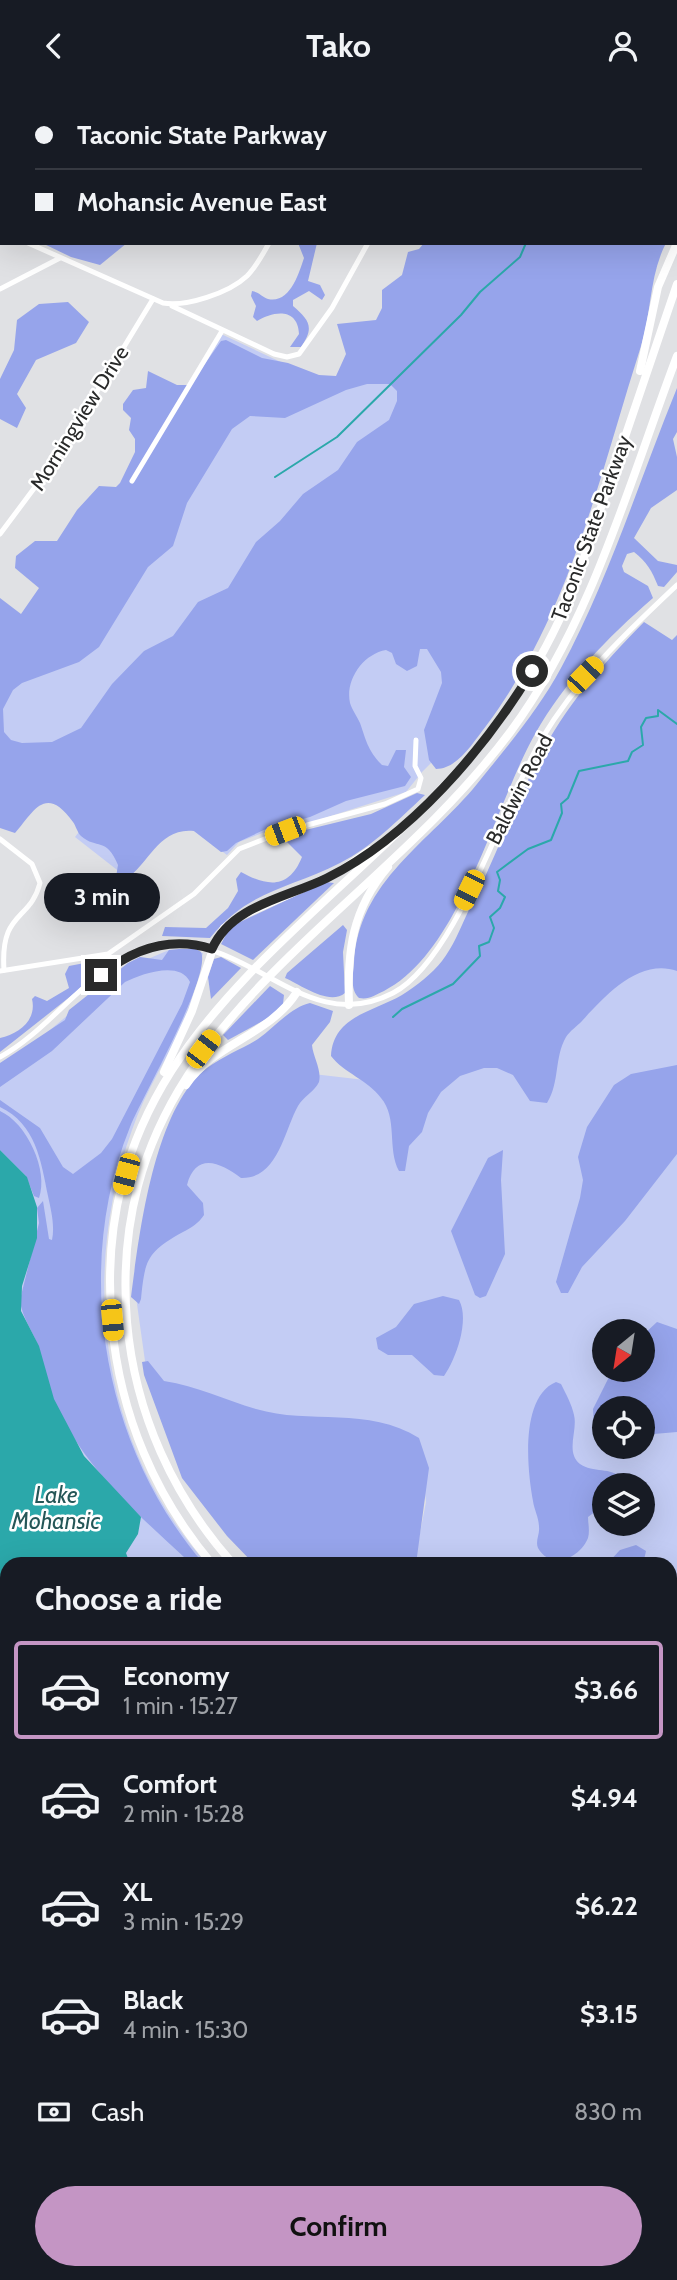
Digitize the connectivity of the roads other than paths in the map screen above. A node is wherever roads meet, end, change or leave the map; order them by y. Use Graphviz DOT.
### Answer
graph roads {
  1 [pos="32,245"];
  2 [pos="268,245"];
  3 [pos="367,245"];
  4 [pos="676,245"];
  5 [pos="60,258"];
  6 [pos="677,283"];
  7 [pos="0,289"];
  8 [pos="153,299"];
  9 [pos="169,304"];
  10 [pos="222,331"];
  11 [pos="677,356"];
  12 [pos="626,429"];
  13 [pos="132,481"];
  14 [pos="0,534"];
  15 [pos="677,585"];
  16 [pos="416,740"];
  17 [pos="408,821"];
  18 [pos="421,829"];
  19 [pos="0,839"];
  20 [pos="132,939"];
  21 [pos="212,949"];
  22 [pos="114,951"];
  23 [pos="138,951"];
  24 [pos="120,960"];
  25 [pos="2,970"];
  26 [pos="297,992"];
  27 [pos="349,1005"];
  28 [pos="0,1057"];
  29 [pos="162,1119"];
  30 [pos="136,1143"];
  31 [pos="207,1557"];
  32 [pos="228,1557"];
  1 -- 5 [label="street"];
  2 -- 9 [label="street"];
  3 -- 10 [label="street"];
  4 -- 12 [label="highway"];
  5 -- 7 [label="street"];
  5 -- 8 [label="street"];
  6 -- 12 [label="highway, Taconic State Parkway"];
  8 -- 9 [label="street"];
  8 -- 14 [label="street, Morningview Drive"];
  9 -- 10 [label="street"];
  10 -- 13 [label="street"];
  11 -- 18 [label="highway, Taconic State Parkway"];
  12 -- 17 [label="highway, Taconic State Parkway"];
  15 -- 27 [label="street, Baldwin Road"];
  16 -- 20 [label="street"];
  17 -- 21 [label="highway"];
  17 -- 30 [label="highway, Taconic State Parkway"];
  18 -- 27 [label="highway"];
  18 -- 29 [label="highway, Taconic State Parkway"];
  19 -- 25 [label="street"];
  20 -- 22 [label="street"];
  20 -- 23 [label="street"];
  21 -- 23 [label="street, Baldwin Road"];
  21 -- 26 [label="street, Baldwin Road"];
  21 -- 30 [label="highway"];
  22 -- 24 [label="street"];
  22 -- 25 [label="street"];
  23 -- 24 [label="street, Baldwin Road"];
  24 -- 28 [label="street, Baldwin Road"];
  26 -- 27 [label="street, Baldwin Road"];
  26 -- 29 [label="highway"];
  29 -- 32 [label="highway, Taconic State Parkway"];
  30 -- 31 [label="highway, Taconic State Parkway"];
}
